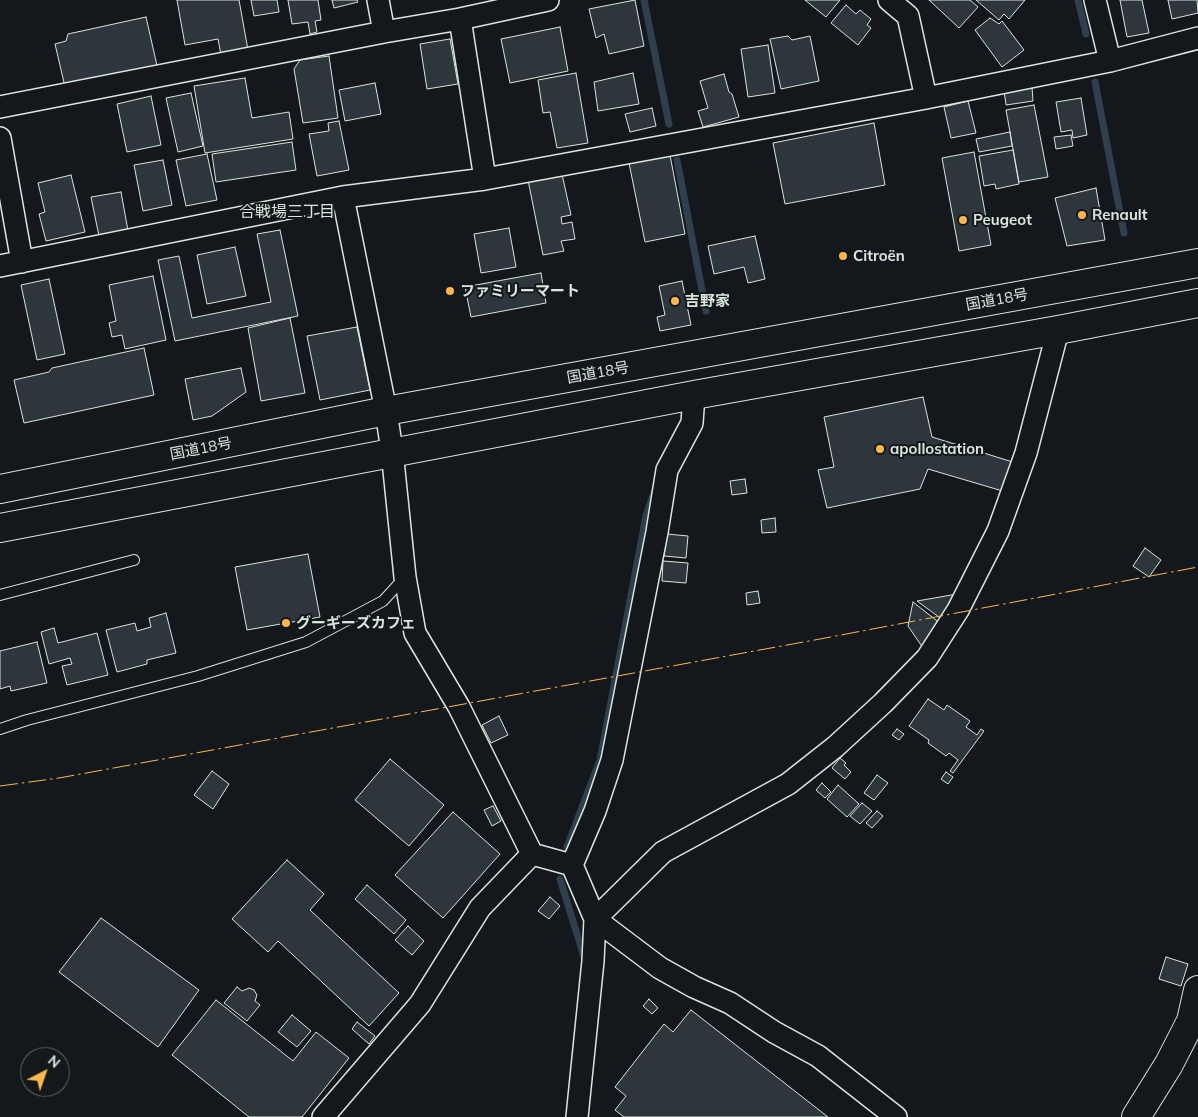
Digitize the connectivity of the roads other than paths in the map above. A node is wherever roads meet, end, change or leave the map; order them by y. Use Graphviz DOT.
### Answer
graph roads {
  1 [pos="378,0"];
  2 [pos="548,0"];
  3 [pos="889,0"];
  4 [pos="1095,0"];
  5 [pos="460,19"];
  6 [pos="384,32"];
  7 [pos="1198,38"];
  8 [pos="1110,61"];
  9 [pos="926,98"];
  10 [pos="0,107"];
  11 [pos="0,138"];
  12 [pos="485,179"];
  13 [pos="343,197"];
  14 [pos="22,262"];
  15 [pos="1198,263"];
  16 [pos="0,266"];
  17 [pos="1198,303"];
  18 [pos="1058,330"];
  19 [pos="694,395"];
  20 [pos="386,411"];
  21 [pos="392,451"];
  22 [pos="0,489"];
  23 [pos="0,528"];
  24 [pos="134,560"];
  25 [pos="405,577"];
  26 [pos="0,595"];
  27 [pos="0,729"];
  28 [pos="532,854"];
  29 [pos="572,865"];
  30 [pos="595,919"];
  31 [pos="1198,990"];
  32 [pos="323,1117"];
  33 [pos="577,1117"];
  34 [pos="896,1117"];
  35 [pos="1136,1117"];
  1 -- 6 [label="street"];
  2 -- 5 [label="street"];
  3 -- 9 [label="street"];
  4 -- 8 [label="street"];
  5 -- 6 [label="street"];
  5 -- 12 [label="street"];
  6 -- 10 [label="street"];
  7 -- 8 [label="street"];
  8 -- 9 [label="street"];
  9 -- 12 [label="street"];
  11 -- 14 [label="street"];
  12 -- 13 [label="street"];
  13 -- 14 [label="street"];
  13 -- 20 [label="street"];
  14 -- 16 [label="street"];
  15 -- 20 [label="main road, 国道18号"];
  17 -- 18 [label="main road"];
  18 -- 19 [label="main road"];
  18 -- 30 [label="street"];
  19 -- 21 [label="main road"];
  19 -- 29 [label="street"];
  20 -- 21 [label="street"];
  20 -- 22 [label="main road, 国道18号"];
  21 -- 23 [label="main road"];
  21 -- 25 [label="street"];
  24 -- 26 [label="lane"];
  25 -- 27 [label="lane"];
  25 -- 28 [label="street"];
  28 -- 29 [label="street"];
  28 -- 32 [label="street"];
  29 -- 30 [label="street"];
  30 -- 33 [label="street"];
  30 -- 34 [label="street"];
  31 -- 35 [label="main road"];
}
